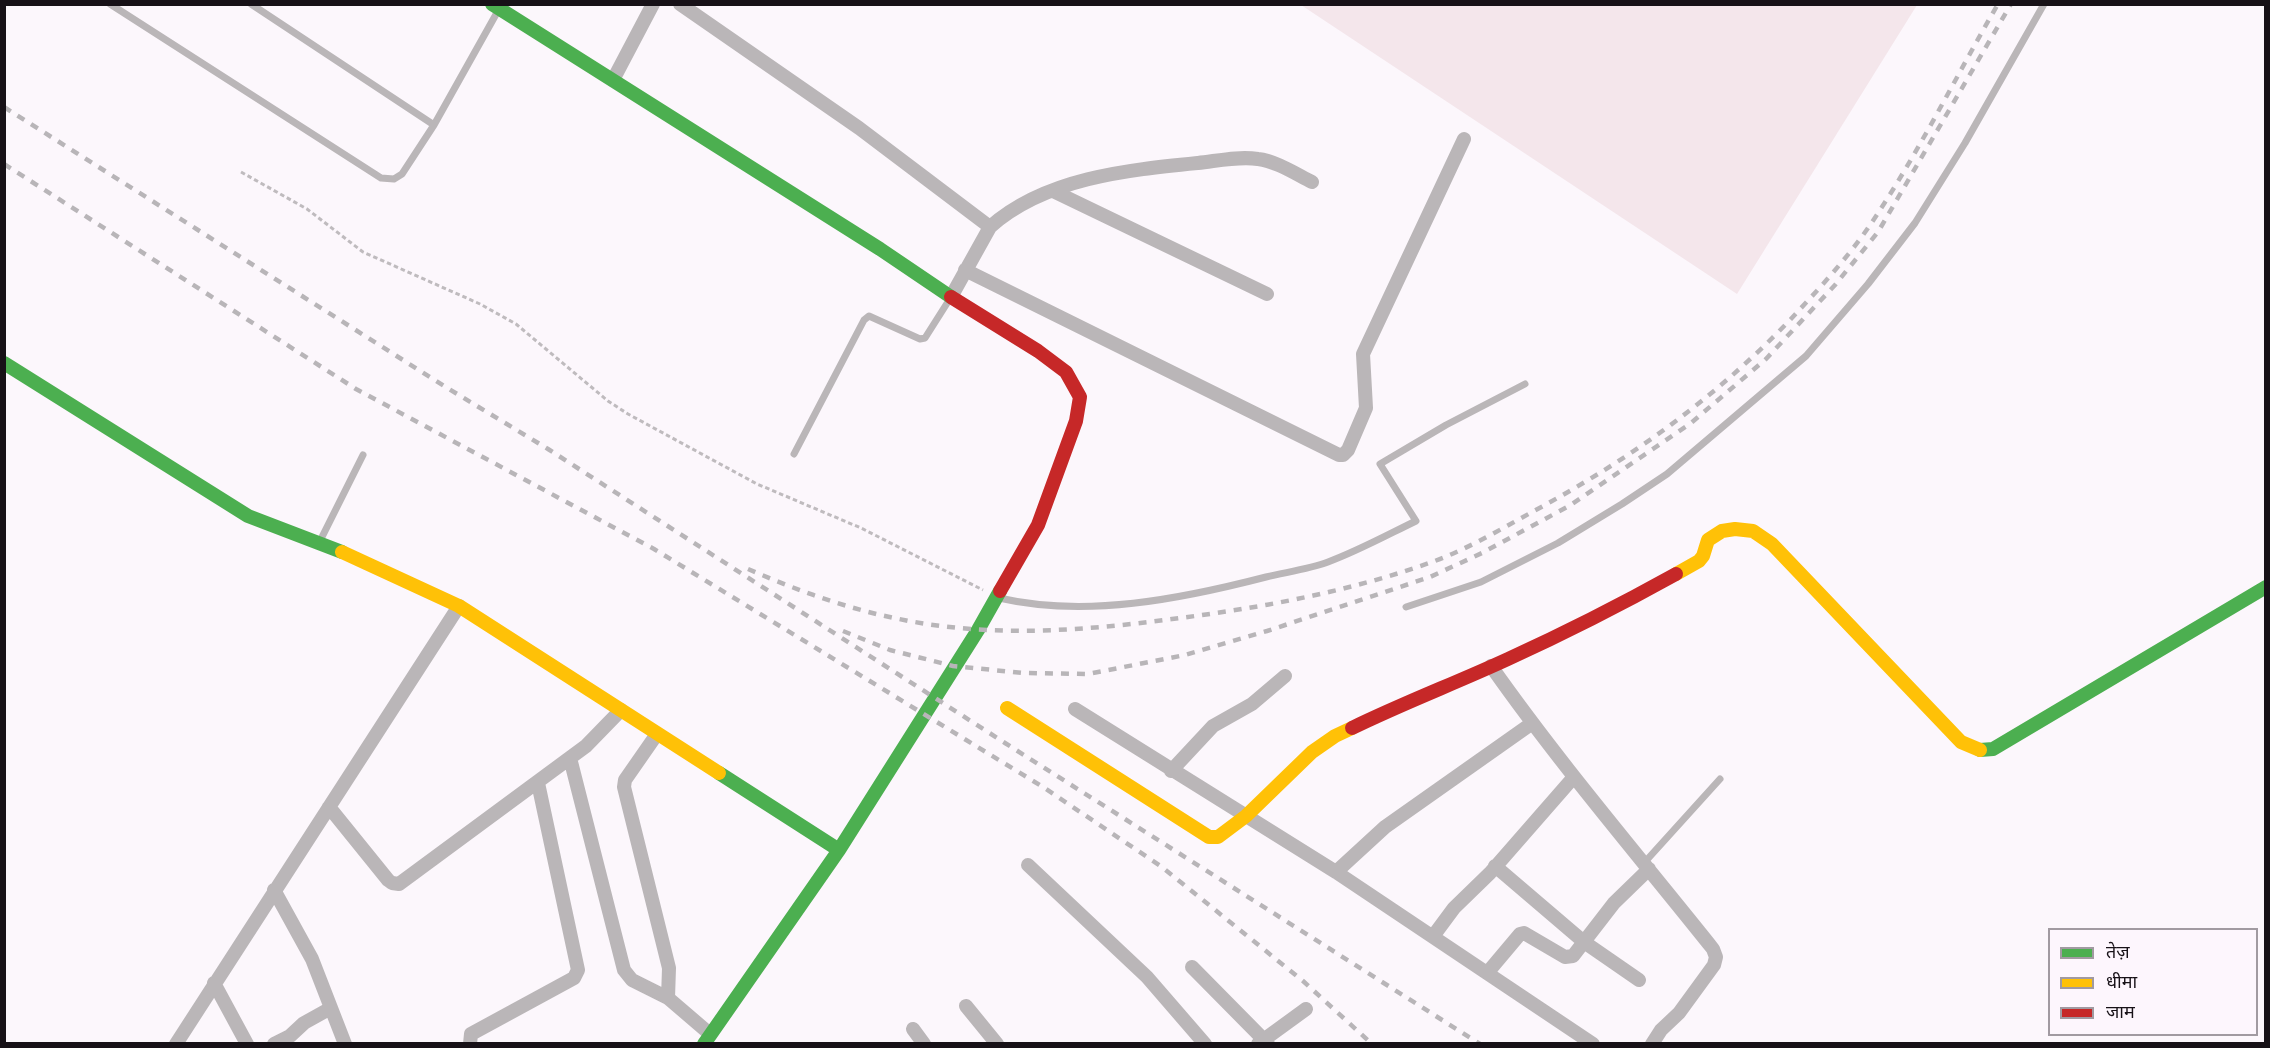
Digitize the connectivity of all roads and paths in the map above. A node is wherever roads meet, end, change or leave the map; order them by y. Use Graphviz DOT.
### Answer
graph roads {
  1 [pos="110,4"];
  2 [pos="251,4"];
  3 [pos="653,4"];
  4 [pos="680,4"];
  5 [pos="2043,4"];
  6 [pos="498,6"];
  7 [pos="613,80"];
  8 [pos="434,125"];
  9 [pos="1464,139"];
  10 [pos="241,172"];
  11 [pos="1312,182"];
  12 [pos="1053,191"];
  13 [pos="990,227"];
  14 [pos="964,270"];
  15 [pos="1267,294"];
  16 [pos="951,297"];
  17 [pos="4,363"];
  18 [pos="1525,384"];
  19 [pos="794,454"];
  20 [pos="363,455"];
  21 [pos="319,543"];
  22 [pos="2265,587"];
  23 [pos="995,597"];
  24 [pos="459,606"];
  25 [pos="1406,607"];
  26 [pos="1491,666"];
  27 [pos="1285,676"];
  28 [pos="1006,708"];
  29 [pos="1075,709"];
  30 [pos="621,710"];
  31 [pos="1531,724"];
  32 [pos="657,734"];
  33 [pos="570,758"];
  34 [pos="1171,771"];
  35 [pos="1574,778"];
  36 [pos="1720,779"];
  37 [pos="538,783"];
  38 [pos="329,807"];
  39 [pos="1246,816"];
  40 [pos="839,850"];
  41 [pos="1028,865"];
  42 [pos="1495,866"];
  43 [pos="1646,866"];
  44 [pos="1336,872"];
  45 [pos="274,890"];
  46 [pos="1434,935"];
  47 [pos="1584,942"];
  48 [pos="1192,967"];
  49 [pos="1488,972"];
  50 [pos="1640,980"];
  51 [pos="214,983"];
  52 [pos="668,998"];
  53 [pos="966,1006"];
  54 [pos="331,1008"];
  55 [pos="1306,1009"];
  56 [pos="913,1029"];
  57 [pos="707,1039"];
  58 [pos="467,1042"];
  59 [pos="1264,1042"];
  60 [pos="176,1044"];
  61 [pos="247,1044"];
  62 [pos="274,1044"];
  63 [pos="345,1044"];
  64 [pos="924,1044"];
  65 [pos="997,1044"];
  66 [pos="1205,1044"];
  67 [pos="1593,1044"];
  68 [pos="1652,1044"];
  1 -- 8 [label="lane"];
  2 -- 8 [label="lane"];
  3 -- 7 [label="street"];
  4 -- 13 [label="street"];
  5 -- 25 [label="lane"];
  6 -- 7 [label="street"];
  6 -- 8 [label="lane"];
  7 -- 16 [label="street"];
  9 -- 14 [label="street"];
  10 -- 23 [label="path"];
  11 -- 12 [label="street"];
  12 -- 13 [label="street"];
  12 -- 15 [label="street"];
  13 -- 14 [label="street"];
  14 -- 16 [label="street"];
  16 -- 19 [label="lane"];
  16 -- 23 [label="street"];
  17 -- 21 [label="street"];
  18 -- 23 [label="lane"];
  20 -- 21 [label="lane"];
  21 -- 24 [label="street"];
  22 -- 26 [label="street"];
  23 -- 40 [label="street"];
  24 -- 30 [label="street"];
  24 -- 38 [label="street"];
  26 -- 31 [label="street"];
  26 -- 39 [label="street"];
  27 -- 34 [label="street"];
  28 -- 39 [label="street"];
  29 -- 34 [label="street"];
  30 -- 32 [label="street"];
  30 -- 33 [label="street"];
  31 -- 35 [label="street"];
  31 -- 44 [label="street"];
  32 -- 40 [label="street"];
  32 -- 52 [label="street"];
  33 -- 37 [label="street"];
  33 -- 52 [label="street"];
  34 -- 39 [label="street"];
  35 -- 42 [label="street"];
  35 -- 43 [label="street"];
  36 -- 43 [label="lane"];
  37 -- 38 [label="street"];
  37 -- 58 [label="street"];
  38 -- 45 [label="street"];
  39 -- 44 [label="street"];
  40 -- 57 [label="street"];
  41 -- 66 [label="street"];
  42 -- 46 [label="street"];
  42 -- 47 [label="street"];
  43 -- 47 [label="street"];
  43 -- 68 [label="street"];
  44 -- 46 [label="street"];
  45 -- 51 [label="street"];
  45 -- 54 [label="street"];
  46 -- 49 [label="street"];
  47 -- 49 [label="street"];
  47 -- 50 [label="street"];
  48 -- 59 [label="street"];
  49 -- 67 [label="street"];
  51 -- 60 [label="street"];
  51 -- 61 [label="street"];
  52 -- 57 [label="street"];
  53 -- 65 [label="street"];
  54 -- 62 [label="street"];
  54 -- 63 [label="street"];
  55 -- 59 [label="street"];
  56 -- 64 [label="street"];
}
